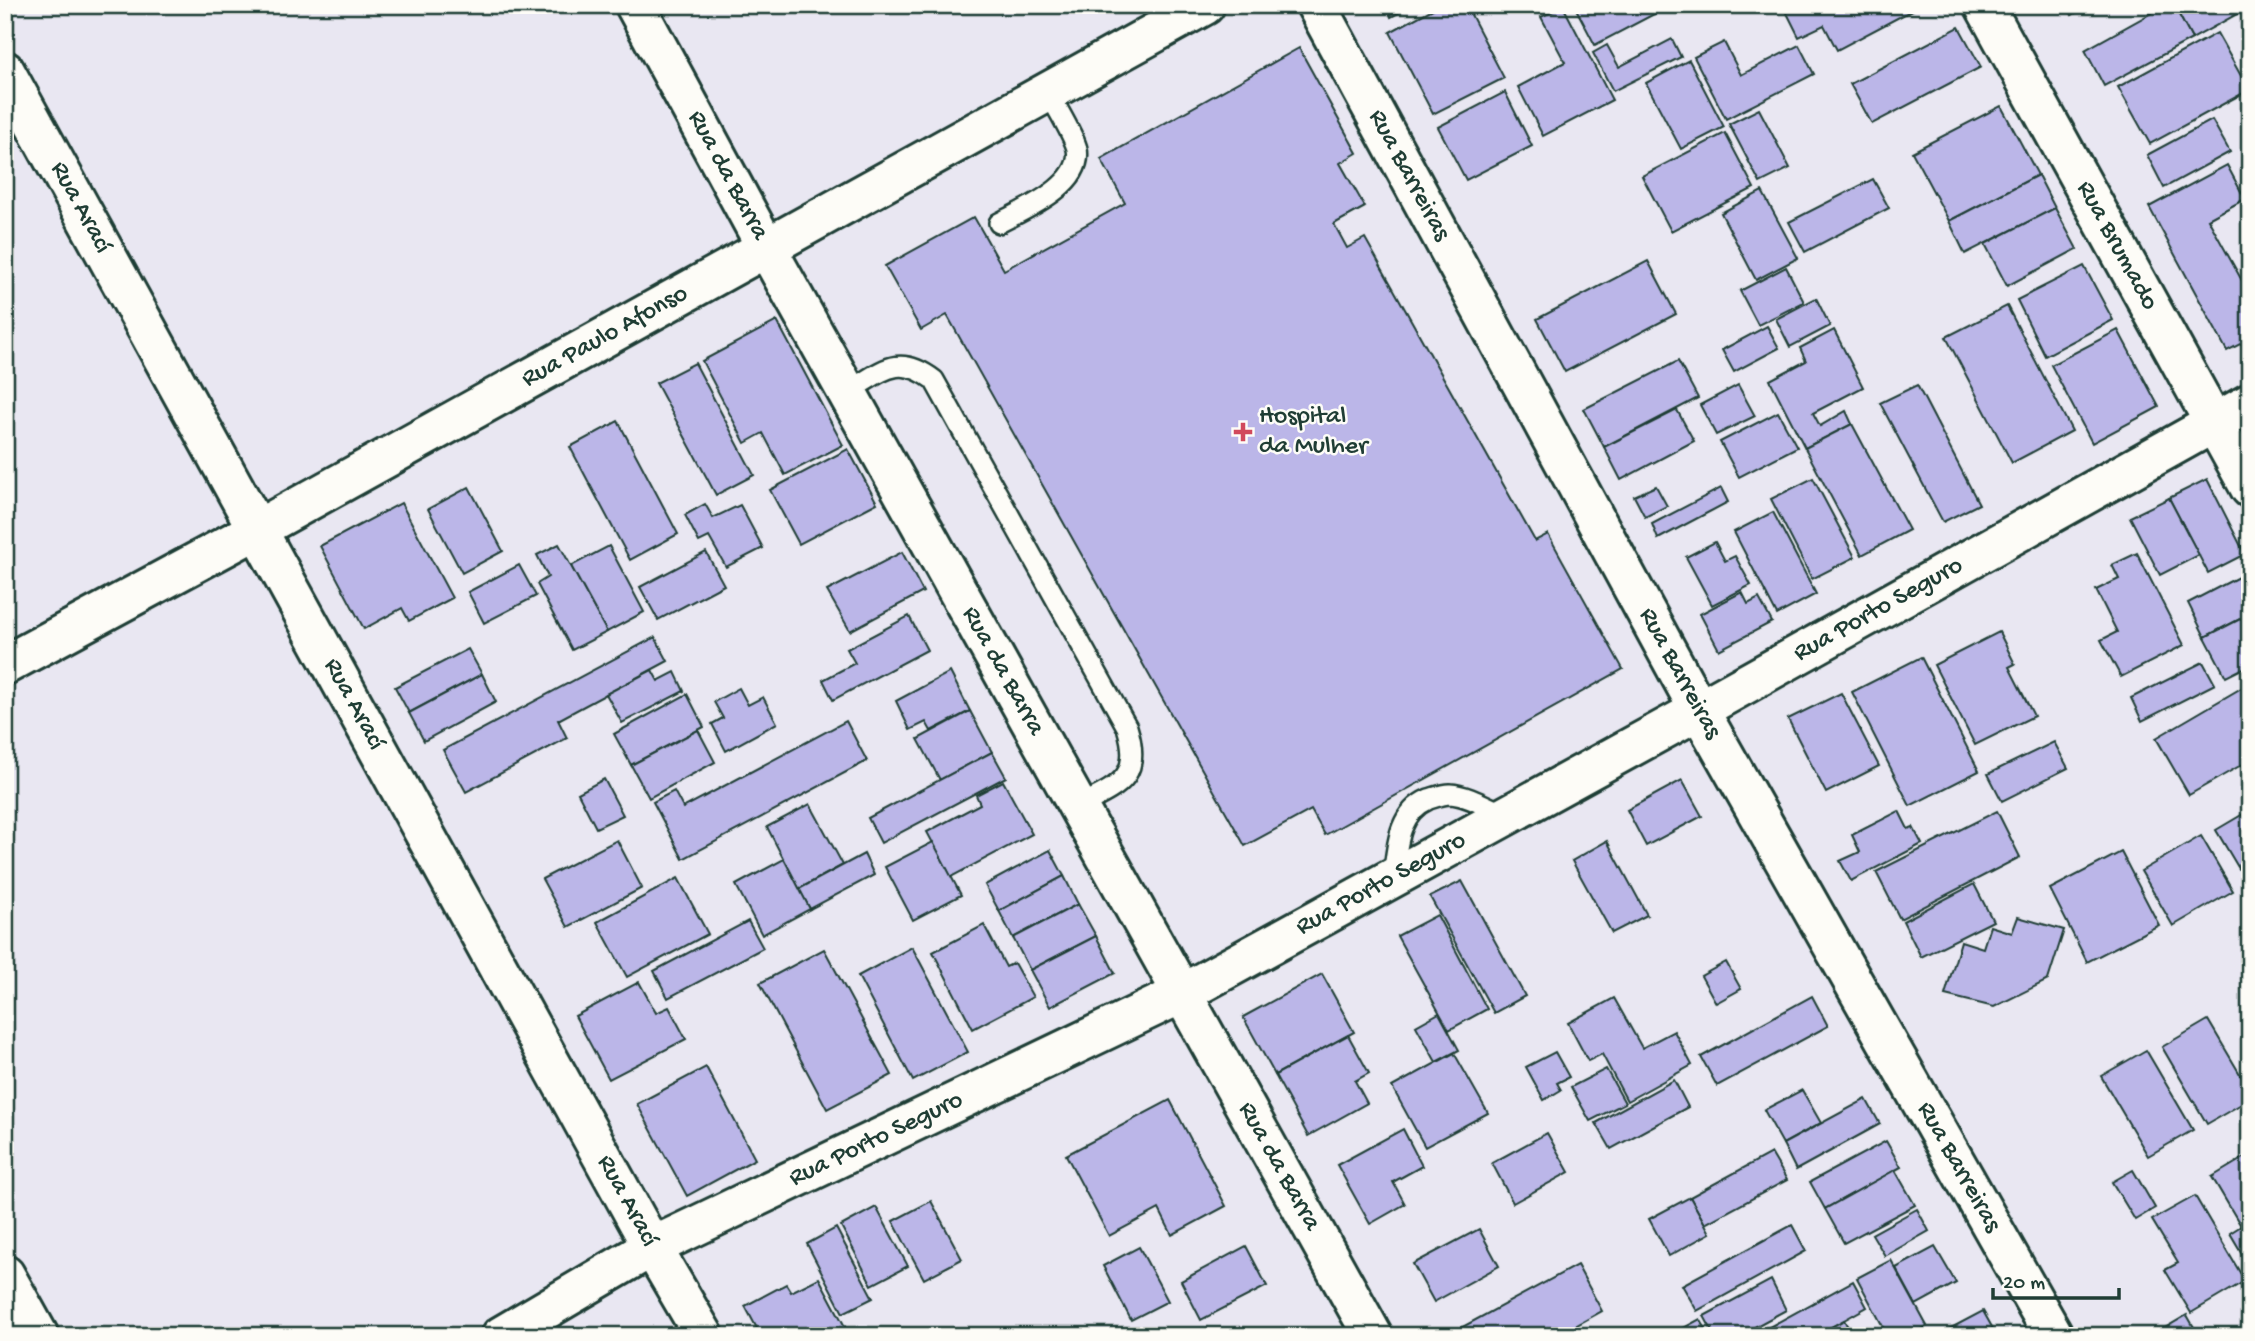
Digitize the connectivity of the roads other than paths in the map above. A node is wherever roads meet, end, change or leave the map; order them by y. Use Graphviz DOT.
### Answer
graph roads {
  1 [pos="635,5"];
  2 [pos="1205,5"];
  3 [pos="1317,5"];
  4 [pos="1984,5"];
  5 [pos="5,71"];
  6 [pos="1048,91"];
  7 [pos="999,223"];
  8 [pos="766,247"];
  9 [pos="847,392"];
  10 [pos="2250,403"];
  11 [pos="2213,424"];
  12 [pos="2250,488"];
  13 [pos="256,530"];
  14 [pos="5,665"];
  15 [pos="1699,710"];
  16 [pos="1079,806"];
  17 [pos="1507,815"];
  18 [pos="1393,878"];
  19 [pos="1183,993"];
  20 [pos="652,1247"];
  21 [pos="5,1275"];
  22 [pos="39,1336"];
  23 [pos="501,1336"];
  24 [pos="704,1336"];
  25 [pos="1373,1336"];
  26 [pos="2054,1336"];
  1 -- 8 [label="street, Rua da Barra"];
  2 -- 6 [label="street, Rua Paulo Afonso"];
  3 -- 15 [label="street, Rua Barreiras"];
  4 -- 11 [label="street, Rua Brumado"];
  5 -- 13 [label="street, Rua Arací"];
  6 -- 7 [label="lane"];
  6 -- 8 [label="street, Rua Paulo Afonso"];
  8 -- 9 [label="street, Rua da Barra"];
  8 -- 13 [label="street, Rua Paulo Afonso"];
  9 -- 16 [label="street, Rua da Barra"];
  9 -- 16 [label="lane"];
  10 -- 11 [label="street, Rua Porto Seguro"];
  11 -- 12 [label="street, Rua Brumado"];
  11 -- 15 [label="street, Rua Porto Seguro"];
  13 -- 14 [label="street, Rua Paulo Afonso"];
  13 -- 20 [label="street, Rua Arací"];
  15 -- 17 [label="street, Rua Porto Seguro"];
  15 -- 26 [label="street, Rua Barreiras"];
  16 -- 19 [label="street, Rua da Barra"];
  17 -- 18 [label="street, Rua Porto Seguro"];
  17 -- 18 [label="lane"];
  18 -- 19 [label="street, Rua Porto Seguro"];
  19 -- 20 [label="street, Rua Porto Seguro"];
  19 -- 25 [label="street, Rua da Barra"];
  20 -- 23 [label="street, Rua Porto Seguro"];
  20 -- 24 [label="street, Rua Arací"];
  21 -- 22 [label="street"];
}
